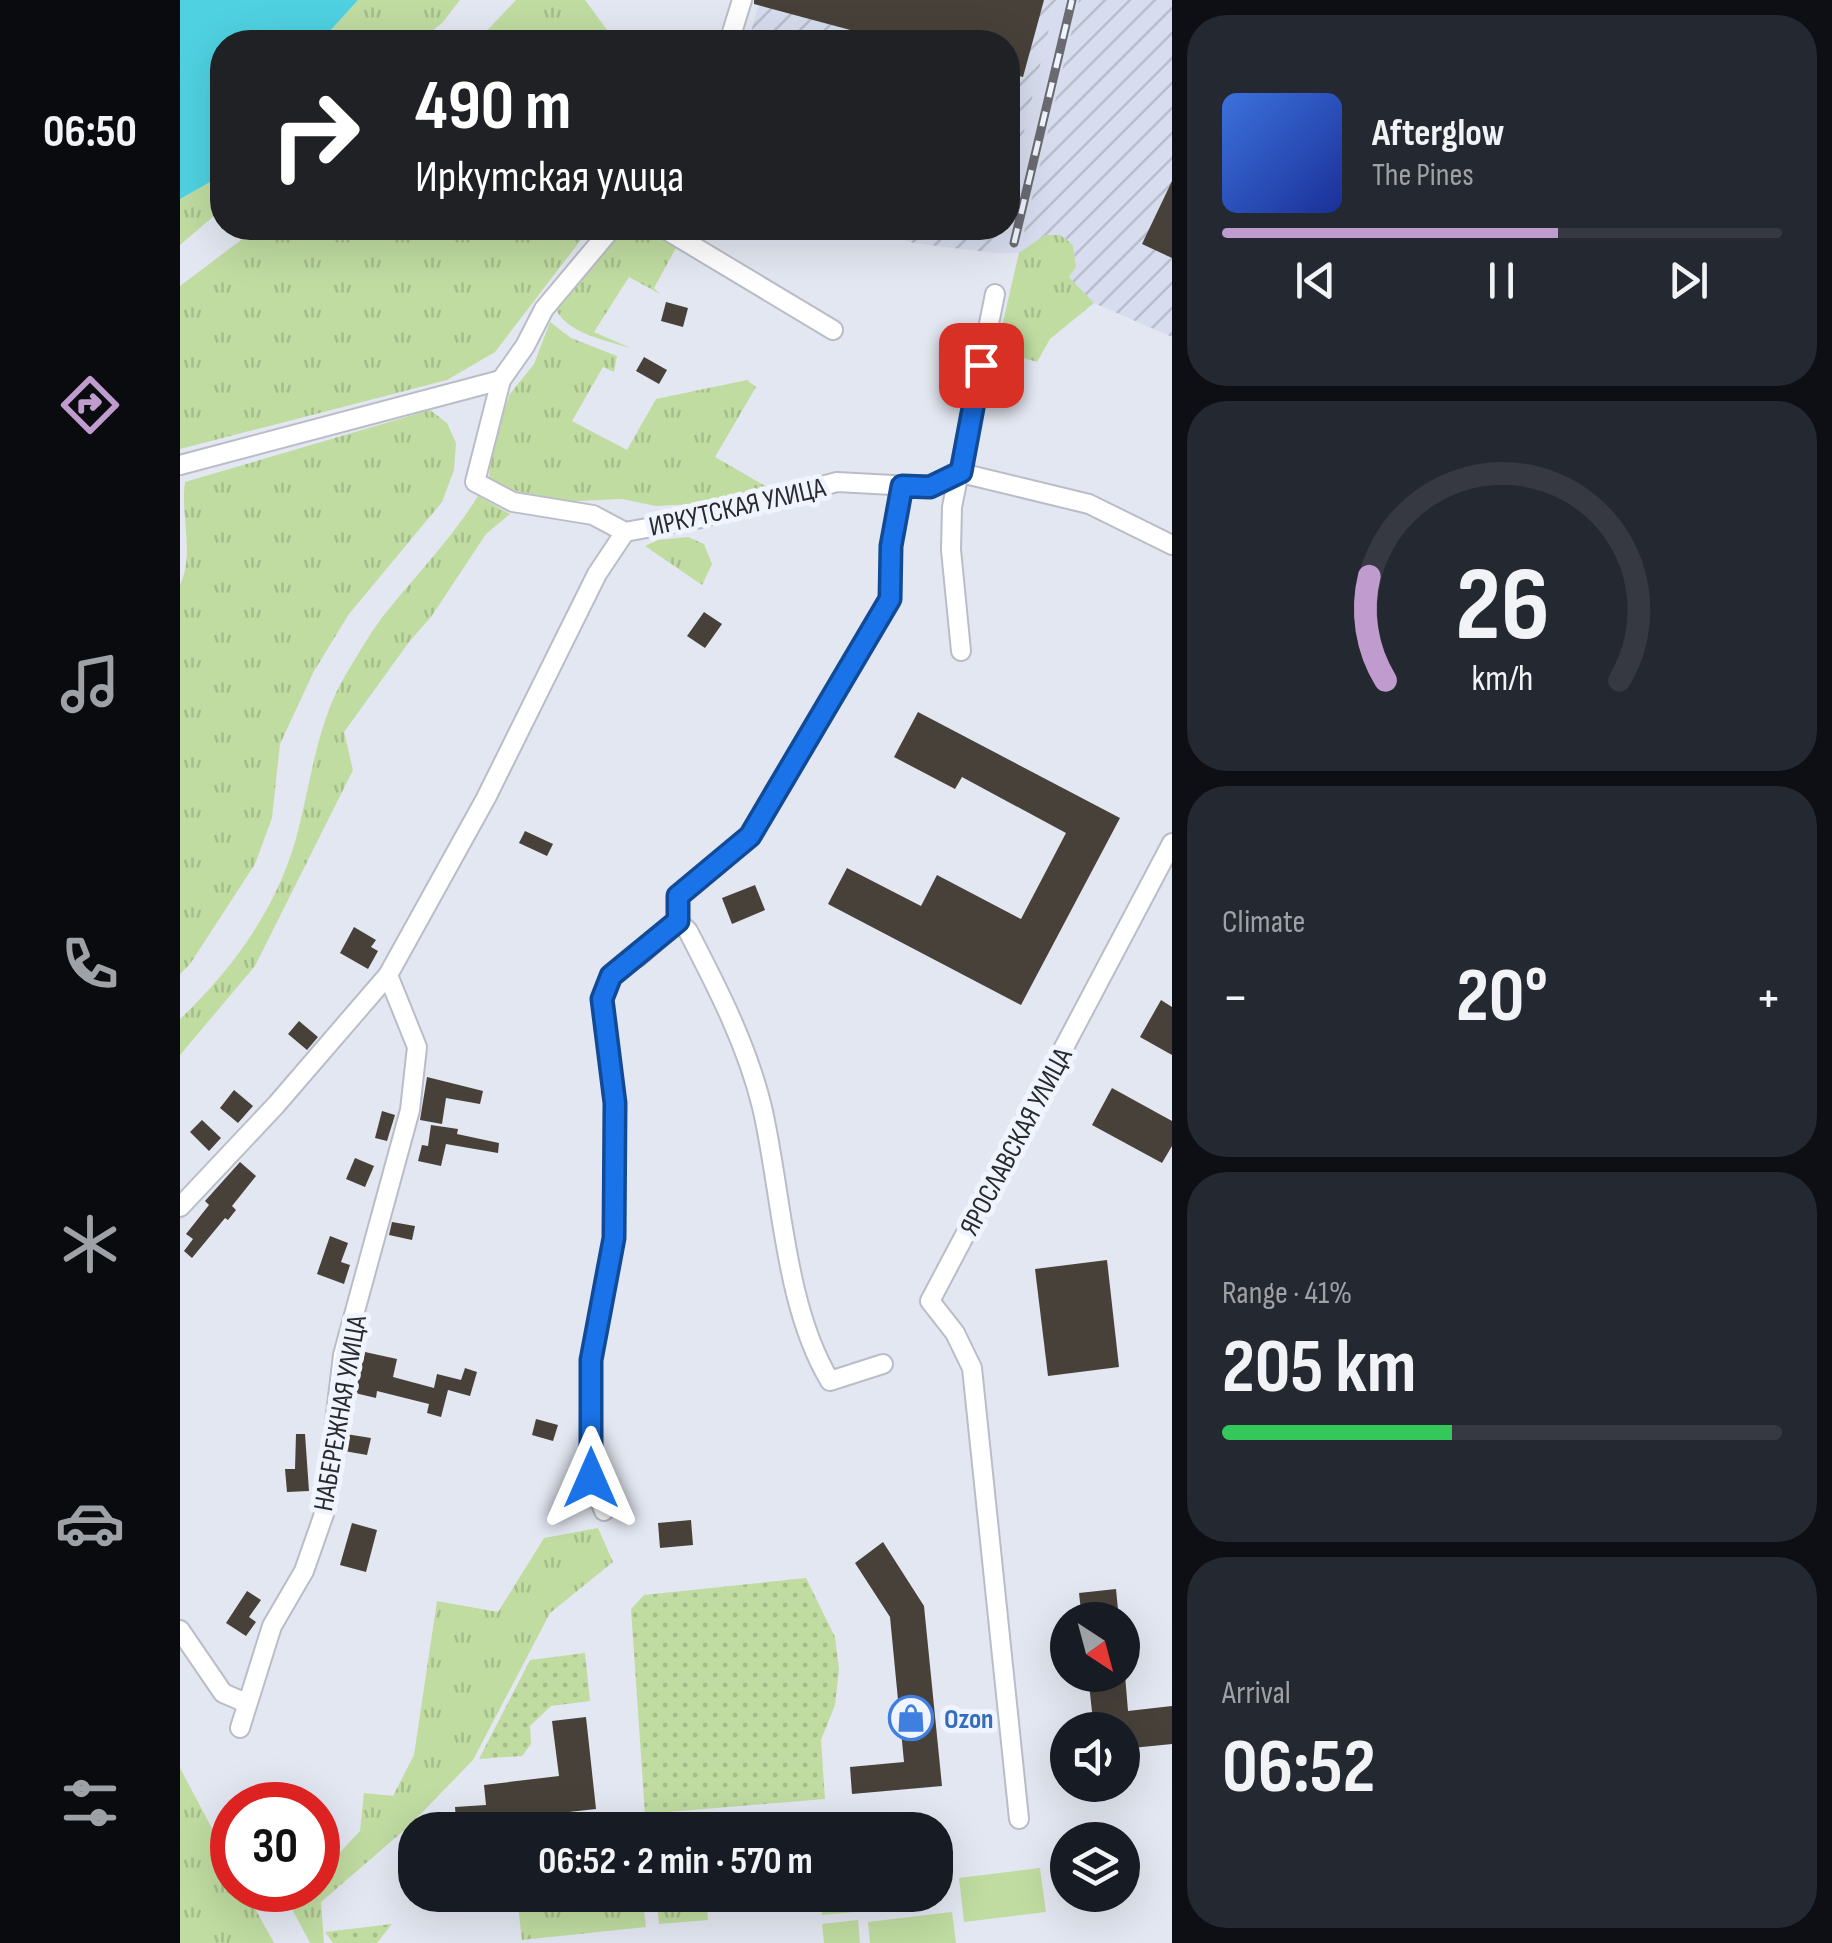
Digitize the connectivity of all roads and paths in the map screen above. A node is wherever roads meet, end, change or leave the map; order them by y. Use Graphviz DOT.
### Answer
graph roads {
  1 [pos="742,0"];
  2 [pos="733,30"];
  3 [pos="602,240"];
  4 [pos="682,240"];
  5 [pos="995,294"];
  6 [pos="833,330"];
  7 [pos="501,380"];
  8 [pos="180,465"];
  9 [pos="961,472"];
  10 [pos="902,486"];
  11 [pos="624,532"];
  12 [pos="1172,545"];
  13 [pos="961,651"];
  14 [pos="1172,844"];
  15 [pos="678,921"];
  16 [pos="388,974"];
  17 [pos="180,1208"];
  18 [pos="883,1364"];
  19 [pos="604,1511"];
  20 [pos="180,1630"];
  21 [pos="246,1703"];
  22 [pos="240,1728"];
  23 [pos="1019,1819"];
  1 -- 2 [label="street"];
  3 -- 7 [label="street"];
  4 -- 6 [label="street"];
  5 -- 9 [label="street"];
  7 -- 8 [label="street"];
  7 -- 11 [label="street, ИРКУТСКАЯ УЛИЦА"];
  9 -- 10 [label="street, ИРКУТСКАЯ УЛИЦА"];
  9 -- 12 [label="street"];
  9 -- 13 [label="street"];
  10 -- 11 [label="street, ИРКУТСКАЯ УЛИЦА"];
  10 -- 15 [label="street"];
  11 -- 16 [label="street"];
  14 -- 23 [label="street, ЯРОСЛАВСКАЯ УЛИЦА"];
  15 -- 18 [label="street"];
  15 -- 19 [label="street"];
  16 -- 17 [label="street"];
  16 -- 21 [label="street, НАБЕРЕЖНАЯ УЛИЦА"];
  20 -- 21 [label="street"];
  21 -- 22 [label="street, НАБЕРЕЖНАЯ УЛИЦА"];
}
